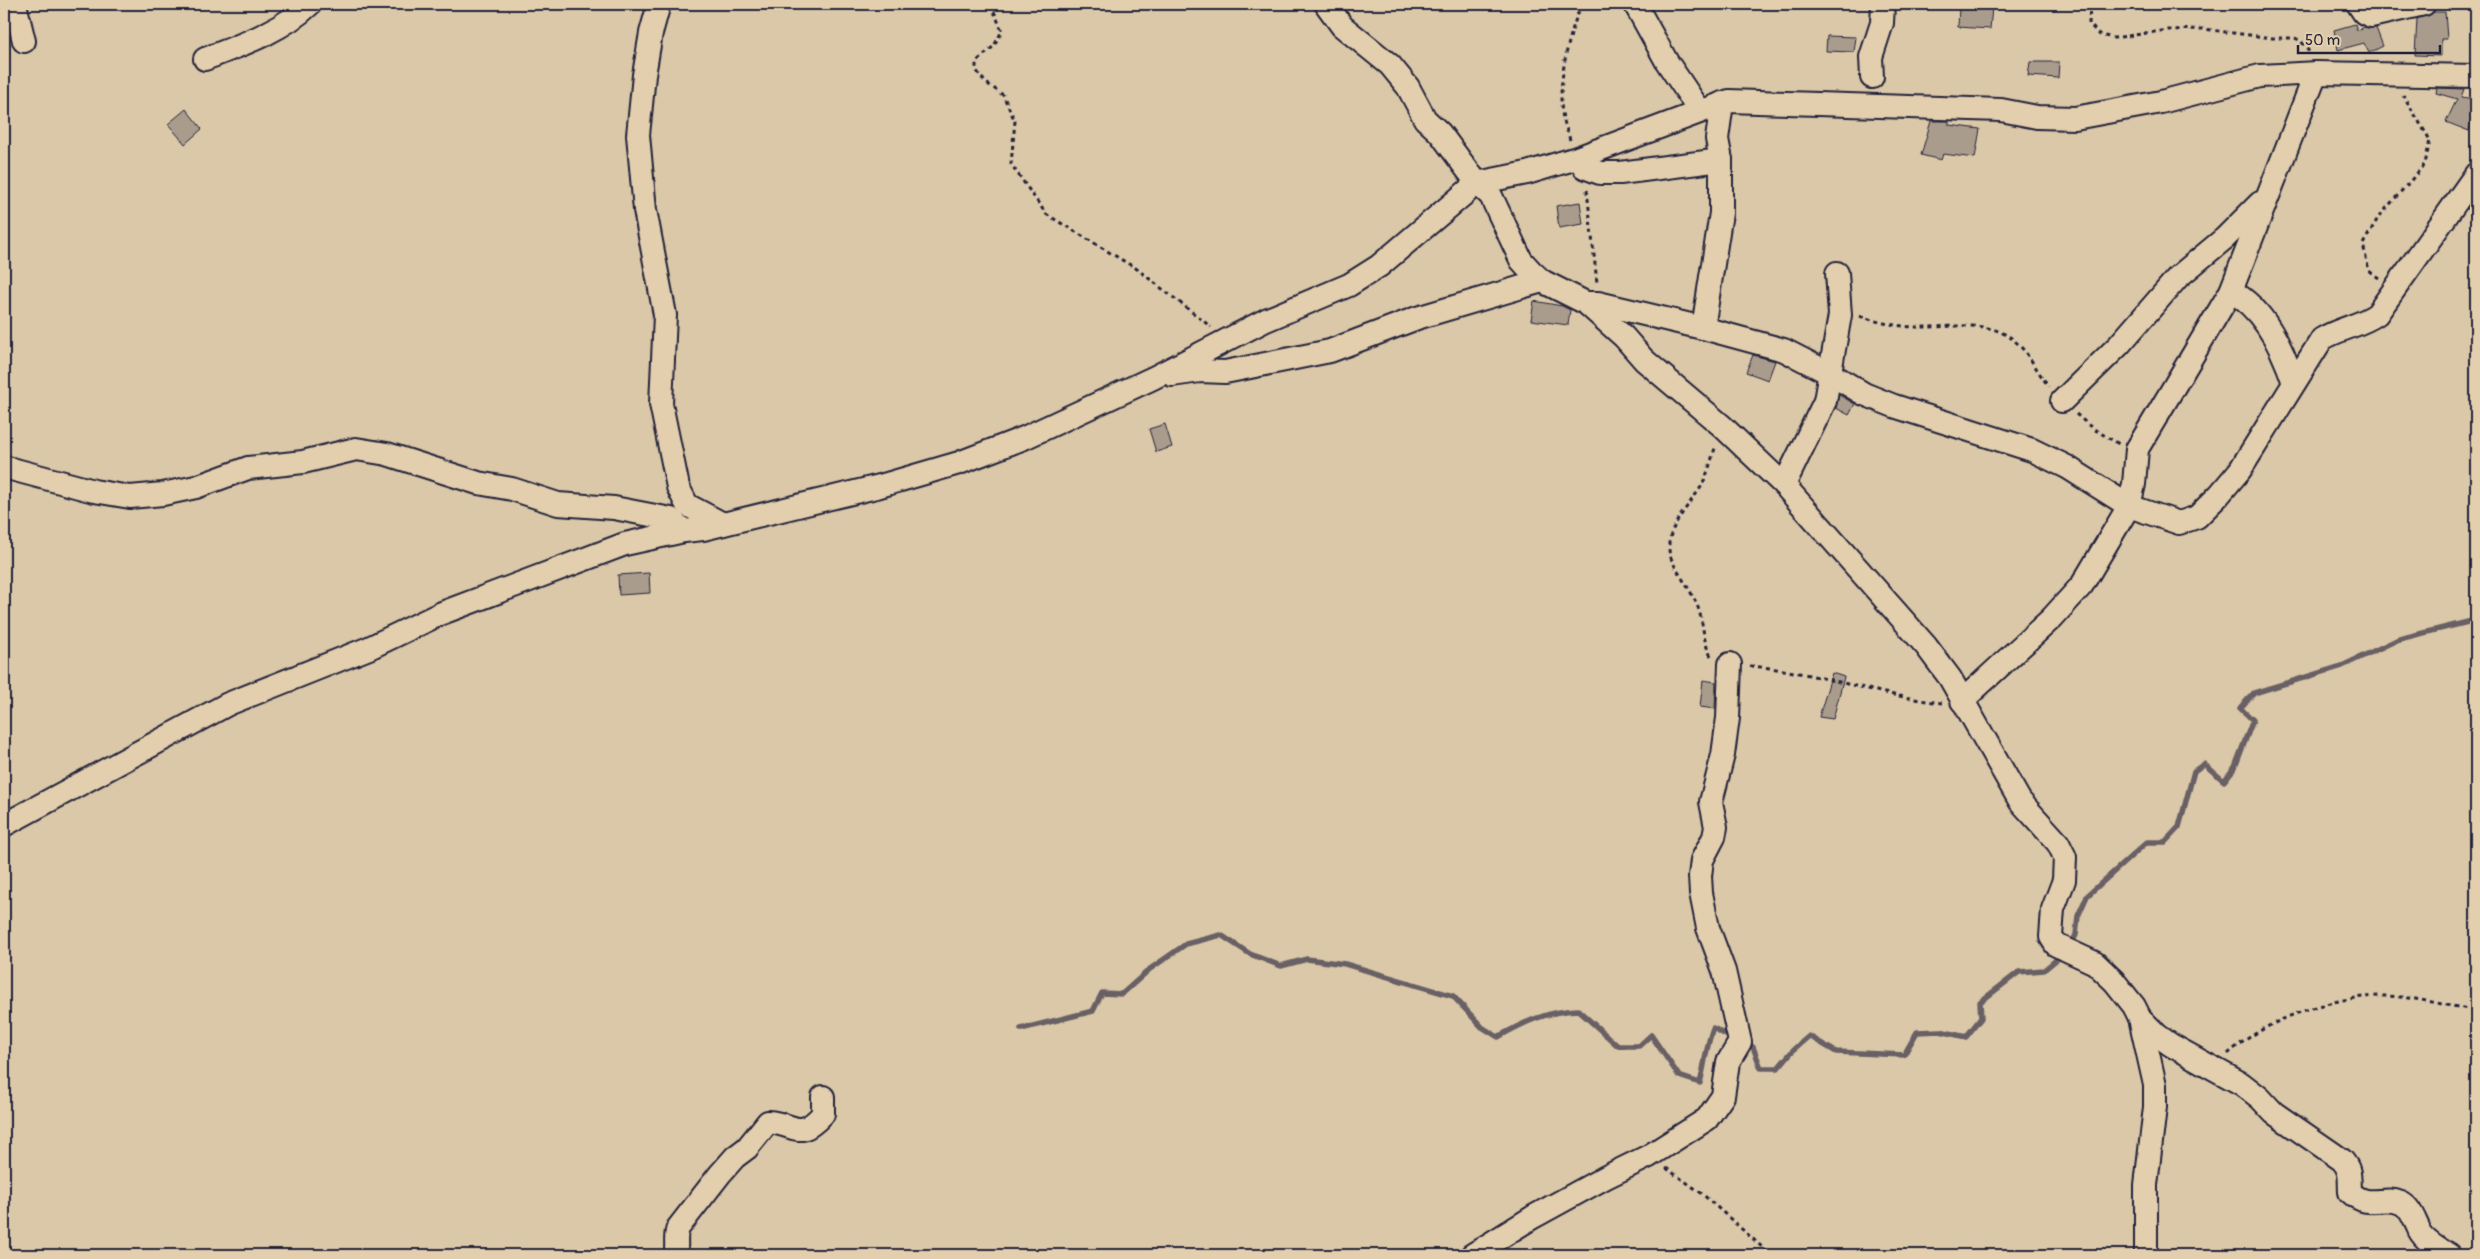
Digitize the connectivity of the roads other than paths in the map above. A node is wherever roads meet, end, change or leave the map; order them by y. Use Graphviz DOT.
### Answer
graph roads {
  1 [pos="15,4"];
  2 [pos="310,4"];
  3 [pos="659,4"];
  4 [pos="1326,4"];
  5 [pos="1635,4"];
  6 [pos="1883,4"];
  7 [pos="2358,4"];
  8 [pos="2424,4"];
  9 [pos="24,41"];
  10 [pos="205,59"];
  11 [pos="2316,73"];
  12 [pos="1872,76"];
  13 [pos="2476,76"];
  14 [pos="1722,103"];
  15 [pos="1700,111"];
  16 [pos="1721,160"];
  17 [pos="1580,162"];
  18 [pos="2476,174"];
  19 [pos="1477,183"];
  20 [pos="2268,195"];
  21 [pos="1837,273"];
  22 [pos="1542,280"];
  23 [pos="2230,291"];
  24 [pos="1592,303"];
  25 [pos="1703,328"];
  26 [pos="1829,373"];
  27 [pos="1154,378"];
  28 [pos="2294,383"];
  29 [pos="2062,401"];
  30 [pos="4,467"];
  31 [pos="1784,485"];
  32 [pos="2128,506"];
  33 [pos="723,524"];
  34 [pos="684,531"];
  35 [pos="1730,664"];
  36 [pos="1962,701"];
  37 [pos="4,825"];
  38 [pos="2140,1018"];
  39 [pos="822,1097"];
  40 [pos="675,1255"];
  41 [pos="1472,1255"];
  42 [pos="2146,1255"];
  43 [pos="2449,1255"];
  1 -- 9 [label="street"];
  2 -- 10 [label="street"];
  3 -- 33 [label="street"];
  4 -- 19 [label="street"];
  5 -- 15 [label="street"];
  6 -- 12 [label="street"];
  7 -- 8 [label="street"];
  11 -- 13 [label="street"];
  11 -- 14 [label="street"];
  11 -- 20 [label="street"];
  14 -- 15 [label="street"];
  14 -- 16 [label="street"];
  15 -- 17 [label="street"];
  16 -- 17 [label="street"];
  16 -- 25 [label="street"];
  17 -- 19 [label="street"];
  18 -- 28 [label="street"];
  19 -- 22 [label="street"];
  19 -- 27 [label="street"];
  20 -- 23 [label="street"];
  20 -- 29 [label="street"];
  21 -- 26 [label="street"];
  22 -- 24 [label="street"];
  22 -- 27 [label="street"];
  23 -- 28 [label="street"];
  23 -- 32 [label="street"];
  24 -- 25 [label="street"];
  24 -- 31 [label="street"];
  25 -- 26 [label="street"];
  26 -- 31 [label="street"];
  26 -- 32 [label="street"];
  27 -- 33 [label="street"];
  28 -- 32 [label="street"];
  30 -- 34 [label="street"];
  31 -- 36 [label="street"];
  32 -- 36 [label="street"];
  33 -- 34 [label="street"];
  34 -- 37 [label="street"];
  35 -- 41 [label="street"];
  36 -- 38 [label="street"];
  38 -- 42 [label="street"];
  38 -- 43 [label="street"];
  39 -- 40 [label="street"];
}
